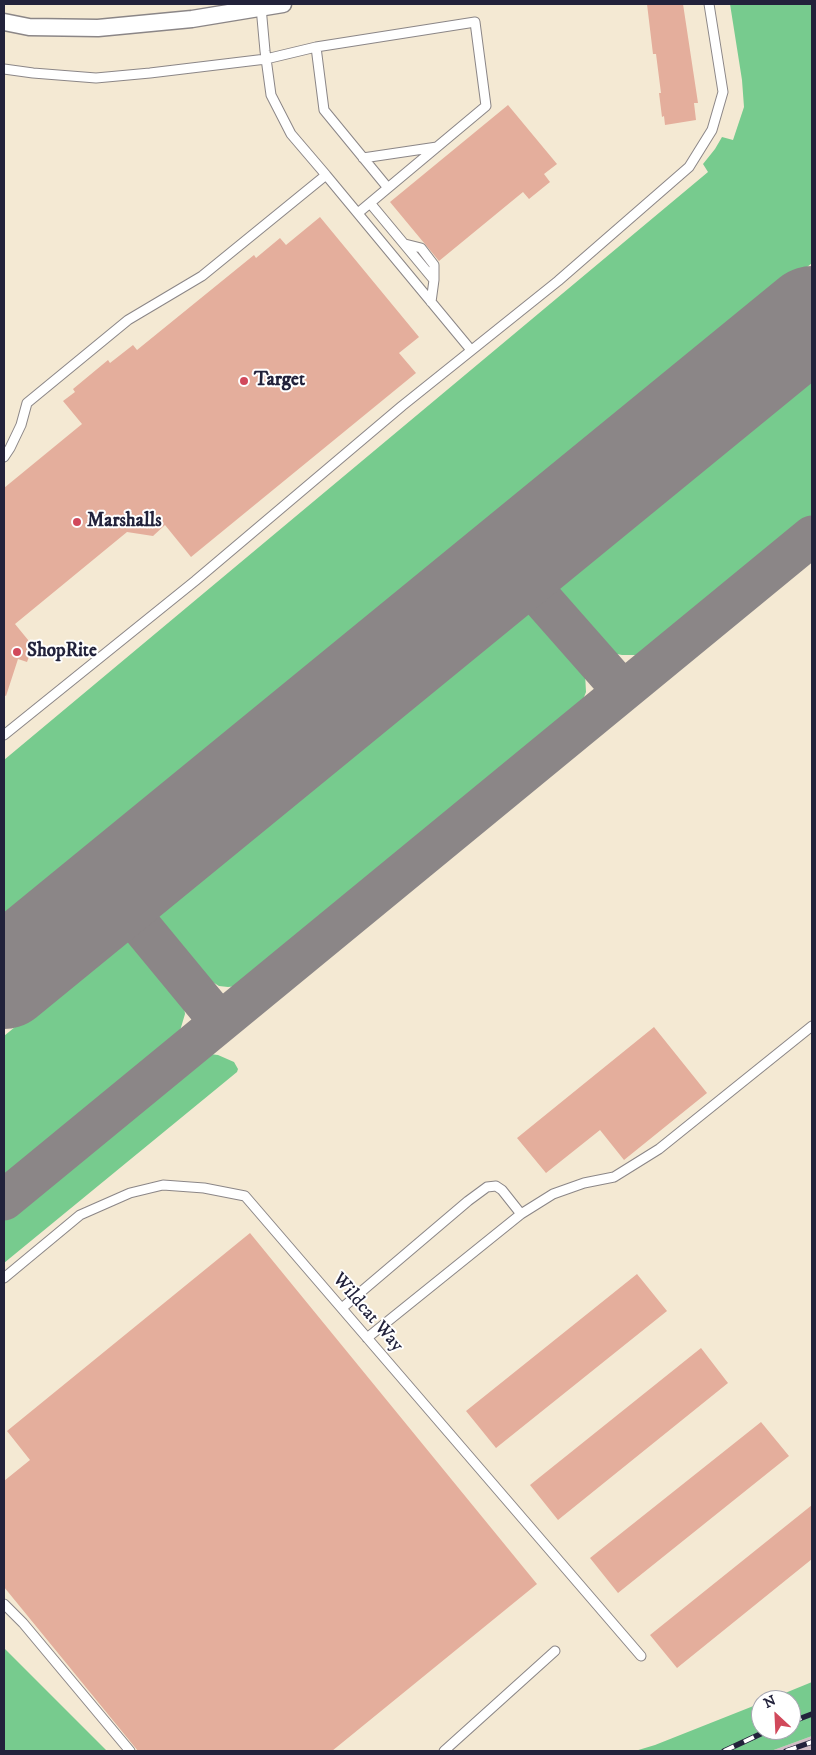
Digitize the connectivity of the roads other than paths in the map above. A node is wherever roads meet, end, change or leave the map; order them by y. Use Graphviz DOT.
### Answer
graph roads {
  1 [pos="283,4"];
  2 [pos="709,4"];
  3 [pos="261,7"];
  4 [pos="194,11"];
  5 [pos="4,22"];
  6 [pos="316,47"];
  7 [pos="266,59"];
  8 [pos="4,68"];
  9 [pos="438,146"];
  10 [pos="363,158"];
  11 [pos="326,175"];
  12 [pos="388,188"];
  13 [pos="370,203"];
  14 [pos="358,213"];
  15 [pos="431,302"];
  16 [pos="471,350"];
  17 [pos="4,457"];
  18 [pos="4,735"];
  19 [pos="812,1026"];
  20 [pos="521,1214"];
  21 [pos="4,1278"];
  22 [pos="342,1308"];
  23 [pos="367,1338"];
  24 [pos="4,1604"];
  25 [pos="555,1651"];
  26 [pos="641,1656"];
  27 [pos="130,1751"];
  28 [pos="444,1751"];
  1 -- 3 [label="street"];
  2 -- 16 [label="lane"];
  3 -- 4 [label="street"];
  3 -- 7 [label="lane"];
  4 -- 5 [label="street"];
  6 -- 7 [label="lane"];
  6 -- 9 [label="lane"];
  6 -- 10 [label="lane"];
  7 -- 8 [label="lane"];
  7 -- 11 [label="lane"];
  9 -- 10 [label="lane"];
  9 -- 12 [label="lane"];
  10 -- 12 [label="lane"];
  11 -- 14 [label="lane"];
  11 -- 17 [label="lane"];
  12 -- 13 [label="lane"];
  13 -- 14 [label="lane"];
  13 -- 15 [label="lane"];
  14 -- 15 [label="lane"];
  15 -- 16 [label="lane"];
  16 -- 18 [label="lane"];
  19 -- 20 [label="lane"];
  20 -- 22 [label="lane"];
  20 -- 23 [label="lane"];
  21 -- 22 [label="lane, Wildcat Way"];
  22 -- 23 [label="lane, Wildcat Way"];
  23 -- 26 [label="lane, Wildcat Way"];
  24 -- 27 [label="lane"];
  25 -- 28 [label="lane"];
}
